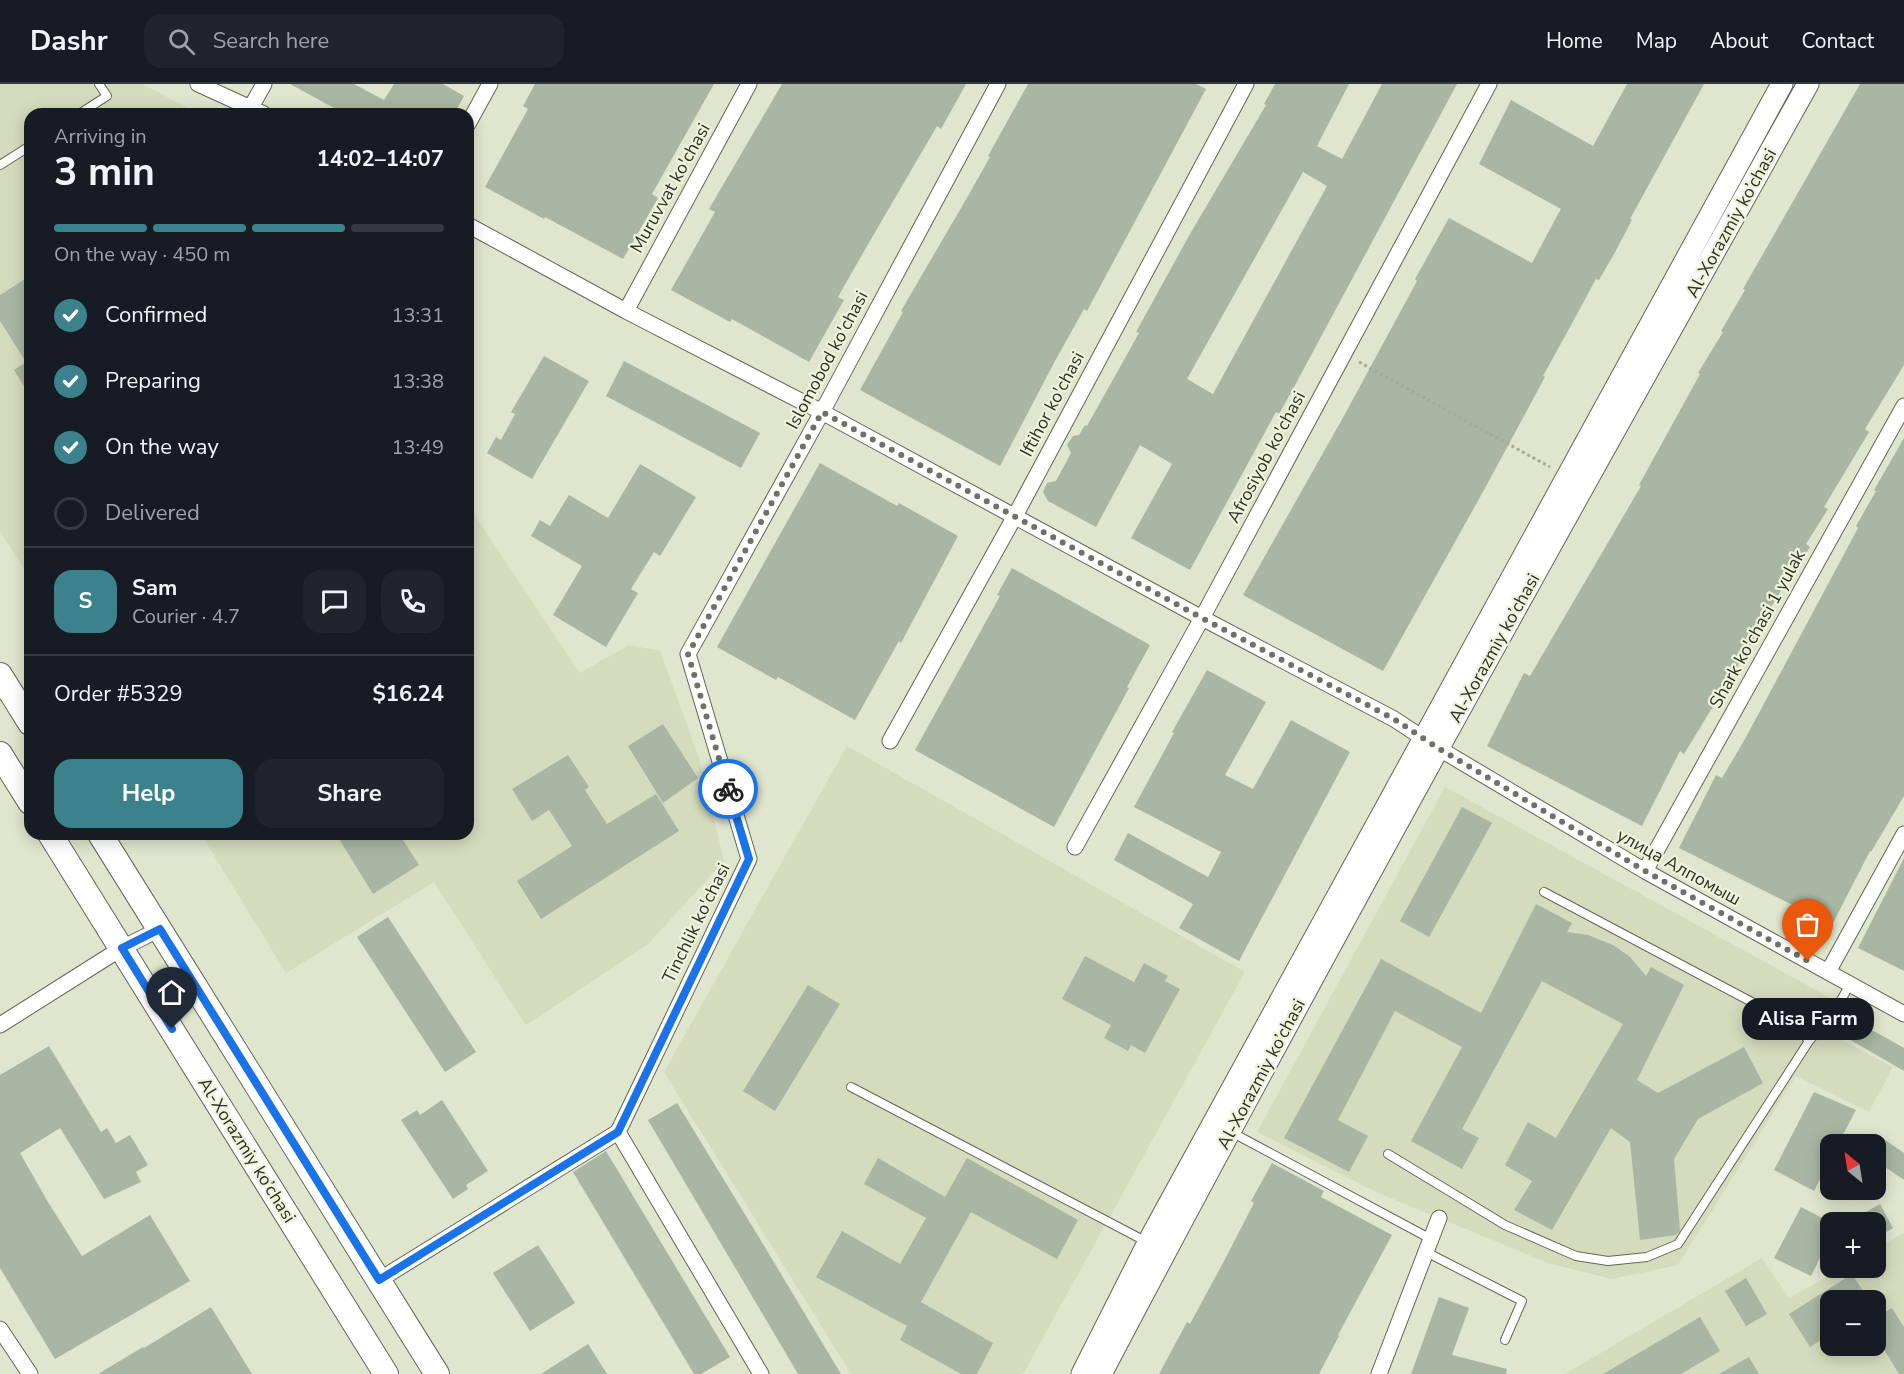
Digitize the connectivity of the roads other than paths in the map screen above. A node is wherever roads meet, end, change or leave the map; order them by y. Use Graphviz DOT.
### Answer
graph roads {
  1 [pos="99,84"];
  2 [pos="198,84"];
  3 [pos="264,84"];
  4 [pos="490,84"];
  5 [pos="749,84"];
  6 [pos="998,84"];
  7 [pos="1245,84"];
  8 [pos="1489,84"];
  9 [pos="1782,84"];
  10 [pos="1808,84"];
  11 [pos="88,108"];
  12 [pos="250,108"];
  13 [pos="258,108"];
  14 [pos="474,113"];
  15 [pos="24,150"];
  16 [pos="0,165"];
  17 [pos="474,228"];
  18 [pos="626,311"];
  19 [pos="1904,406"];
  20 [pos="822,412"];
  21 [pos="1015,516"];
  22 [pos="1202,618"];
  23 [pos="688,654"];
  24 [pos="0,675"];
  25 [pos="24,713"];
  26 [pos="890,741"];
  27 [pos="1430,743"];
  28 [pos="0,754"];
  29 [pos="24,792"];
  30 [pos="1904,834"];
  31 [pos="54,840"];
  32 [pos="104,840"];
  33 [pos="1075,847"];
  34 [pos="1645,871"];
  35 [pos="1544,892"];
  36 [pos="160,929"];
  37 [pos="122,948"];
  38 [pos="1828,972"];
  39 [pos="1850,984"];
  40 [pos="1904,1014"];
  41 [pos="0,1025"];
  42 [pos="1809,1041"];
  43 [pos="851,1087"];
  44 [pos="1230,1131"];
  45 [pos="618,1132"];
  46 [pos="1388,1154"];
  47 [pos="1439,1218"];
  48 [pos="1148,1242"];
  49 [pos="1428,1246"];
  50 [pos="379,1280"];
  51 [pos="0,1329"];
  52 [pos="1505,1340"];
  53 [pos="30,1374"];
  54 [pos="387,1374"];
  55 [pos="437,1374"];
  56 [pos="761,1374"];
  57 [pos="1082,1374"];
  58 [pos="1101,1374"];
  59 [pos="1379,1374"];
  1 -- 11 [label="lane"];
  2 -- 12 [label="street"];
  3 -- 13 [label="street"];
  4 -- 14 [label="street"];
  5 -- 18 [label="street, Muruvvat ko'chasi"];
  6 -- 20 [label="street, Islomobod ko'chasi"];
  7 -- 21 [label="street, Iftihor ko'chasi"];
  8 -- 22 [label="street, Afrosiyob ko'chasi"];
  9 -- 27 [label="main road, Al-Xorazmiy ko’chasi"];
  10 -- 27 [label="main road, Al-Xorazmiy ko’chasi"];
  15 -- 16 [label="lane"];
  17 -- 18 [label="street, улица Алпомыш"];
  18 -- 20 [label="street, улица Алпомыш"];
  19 -- 34 [label="street, Shark ko'chasi 1 yulak"];
  20 -- 21 [label="street, улица Алпомыш"];
  20 -- 23 [label="street, Islomobod ko'chasi"];
  21 -- 22 [label="street, улица Алпомыш"];
  21 -- 26 [label="street, Iftihor ko'chasi"];
  22 -- 27 [label="street, улица Алпомыш"];
  22 -- 33 [label="street, Afrosiyob ko'chasi"];
  23 -- 45 [label="street, Tinchlik ko'chasi"];
  24 -- 25 [label="main road"];
  27 -- 34 [label="street, улица Алпомыш"];
  27 -- 44 [label="main road, Al-Xorazmiy ko’chasi"];
  27 -- 48 [label="main road, Al-Xorazmiy ko’chasi"];
  28 -- 29 [label="main road"];
  30 -- 38 [label="street"];
  31 -- 37 [label="main road, Al-Xorazmiy ko’chasi"];
  32 -- 36 [label="main road"];
  34 -- 38 [label="street, улица Алпомыш"];
  35 -- 42 [label="lane"];
  36 -- 37 [label="street"];
  36 -- 50 [label="main road"];
  37 -- 41 [label="street"];
  37 -- 54 [label="main road, Al-Xorazmiy ko’chasi"];
  38 -- 39 [label="street, улица Алпомыш"];
  39 -- 40 [label="street, улица Алпомыш"];
  39 -- 42 [label="lane"];
  42 -- 46 [label="lane"];
  43 -- 48 [label="lane"];
  44 -- 49 [label="lane"];
  44 -- 58 [label="main road, Al-Xorazmiy ko’chasi"];
  45 -- 50 [label="street"];
  45 -- 56 [label="street"];
  47 -- 49 [label="street"];
  48 -- 57 [label="main road, Al-Xorazmiy ko’chasi"];
  49 -- 52 [label="lane"];
  49 -- 59 [label="street"];
  50 -- 55 [label="main road"];
  51 -- 53 [label="street"];
}
